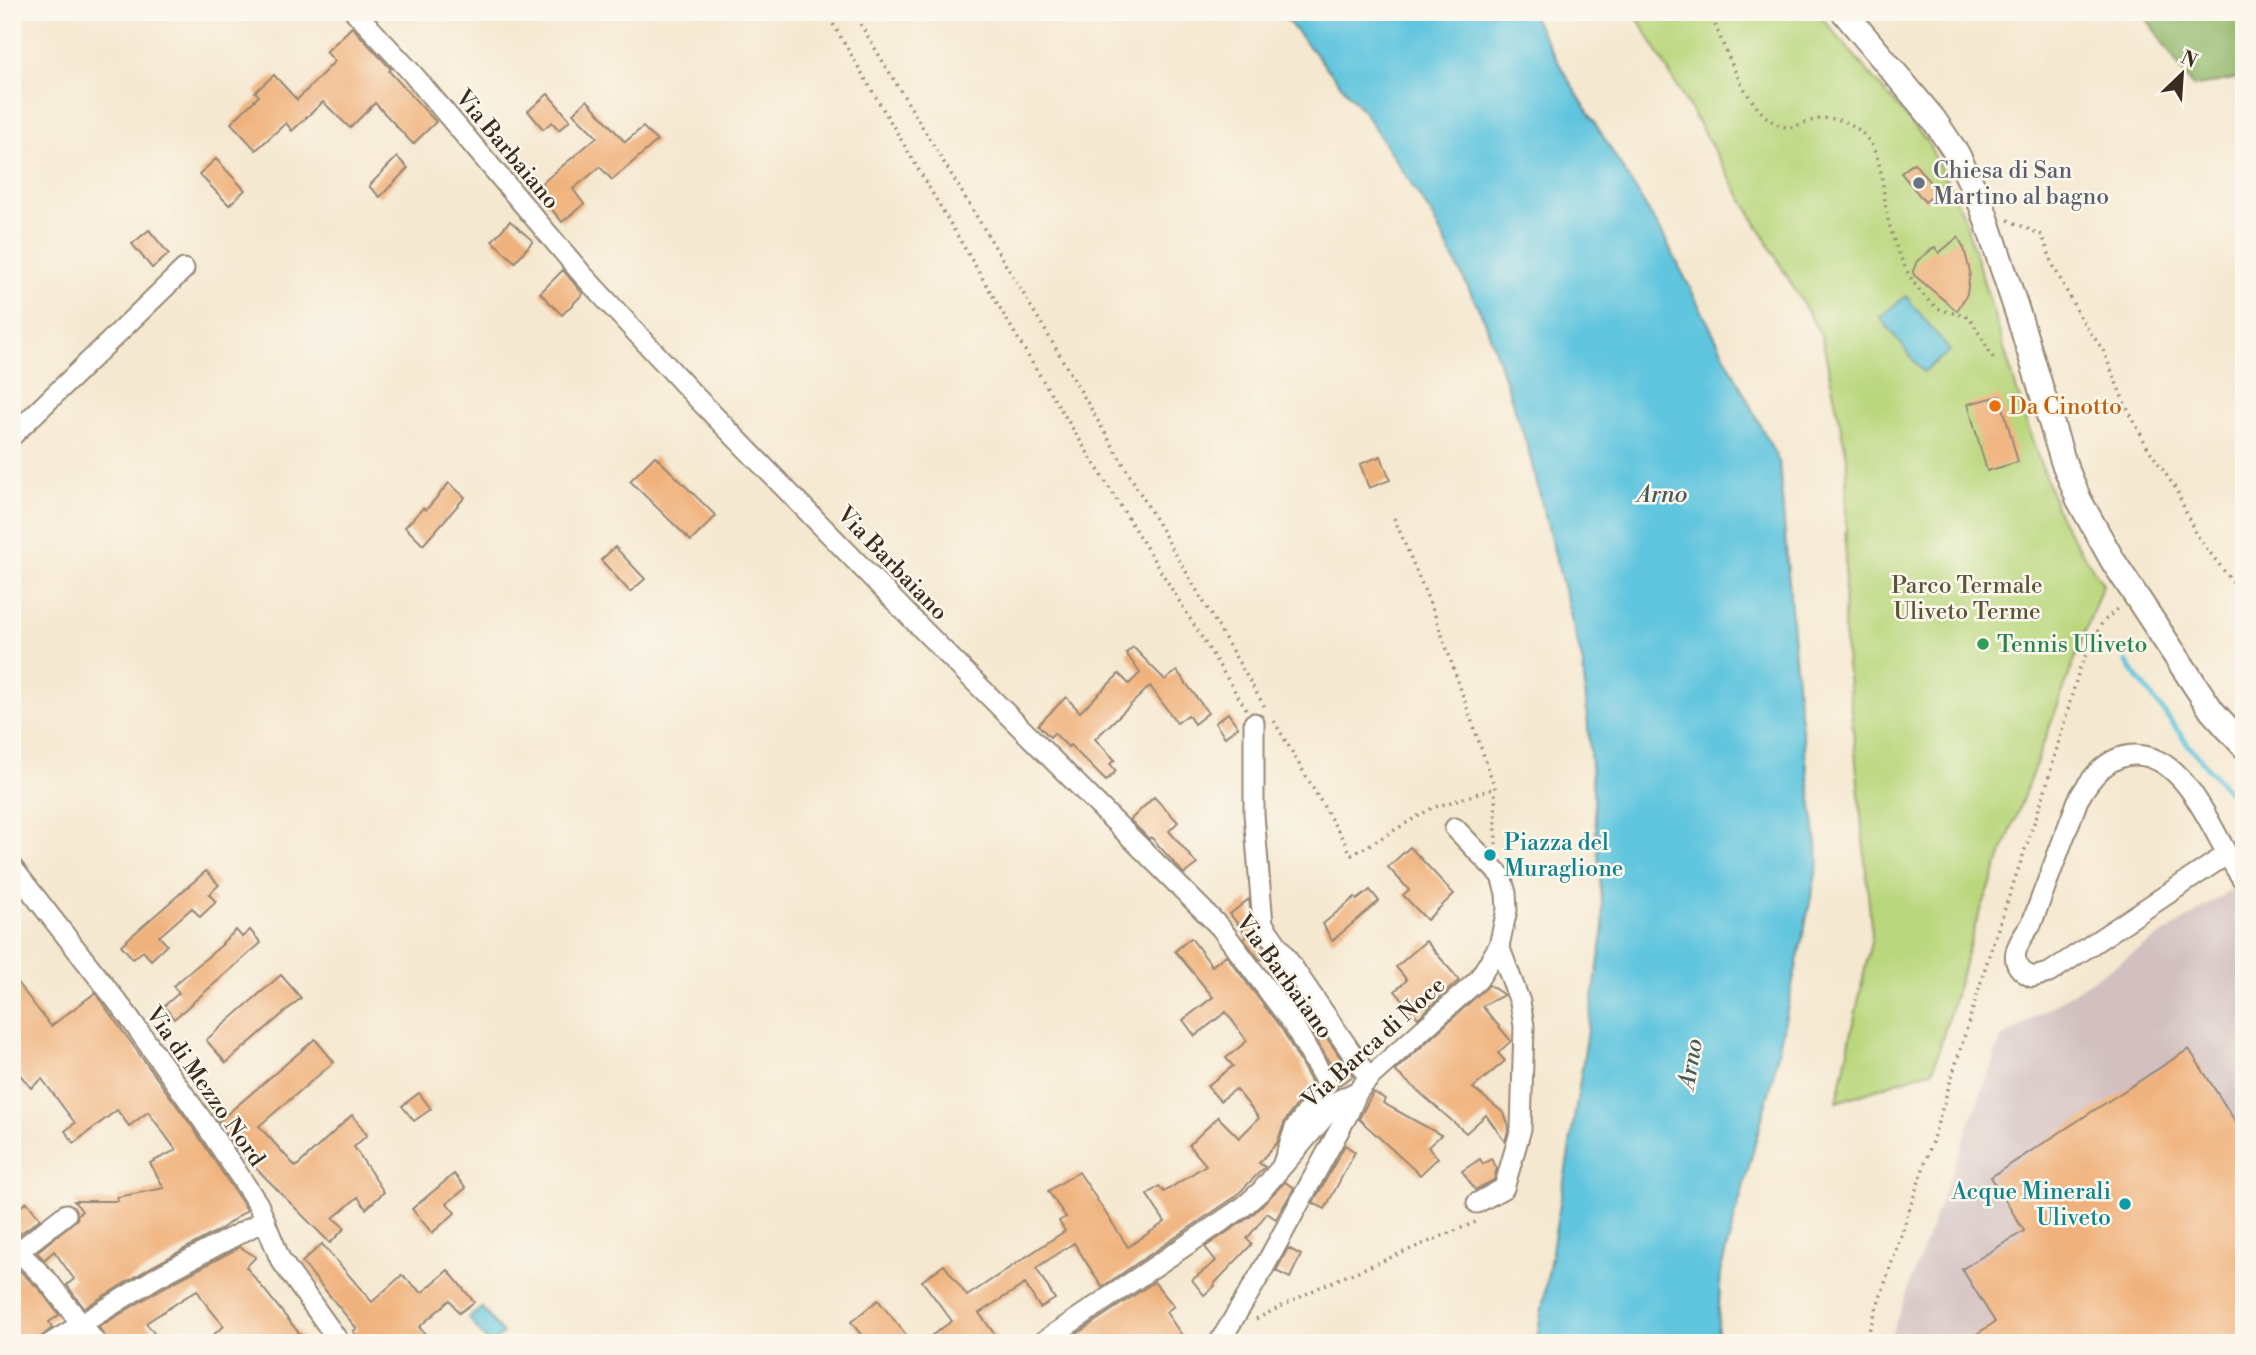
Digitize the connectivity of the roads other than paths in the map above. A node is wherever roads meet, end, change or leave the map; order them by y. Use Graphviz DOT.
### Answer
graph roads {
  1 [pos="355,12"];
  2 [pos="1844,12"];
  3 [pos="184,269"];
  4 [pos="12,436"];
  5 [pos="1254,723"];
  6 [pos="2244,746"];
  7 [pos="1455,828"];
  8 [pos="2226,855"];
  9 [pos="12,867"];
  10 [pos="2244,881"];
  11 [pos="1499,946"];
  12 [pos="1363,1084"];
  13 [pos="1283,1163"];
  14 [pos="1482,1210"];
  15 [pos="66,1214"];
  16 [pos="265,1220"];
  17 [pos="81,1324"];
  18 [pos="51,1343"];
  19 [pos="96,1343"];
  20 [pos="340,1343"];
  21 [pos="1041,1343"];
  22 [pos="1219,1343"];
  1 -- 13 [label="street, Via Barbaiano"];
  2 -- 6 [label="main road"];
  3 -- 4 [label="street"];
  5 -- 12 [label="street"];
  7 -- 11 [label="street"];
  8 -- 8 [label="street"];
  8 -- 10 [label="street"];
  9 -- 16 [label="street, Via di Mezzo Nord"];
  11 -- 12 [label="street, Via Barca di Noce"];
  11 -- 14 [label="street"];
  12 -- 13 [label="street, Via Barca di Noce"];
  12 -- 22 [label="street"];
  13 -- 21 [label="street, Via Barca di Noce"];
  15 -- 17 [label="street"];
  16 -- 17 [label="street"];
  16 -- 20 [label="street, Via di Mezzo Nord"];
  17 -- 18 [label="street"];
  17 -- 19 [label="street"];
}
